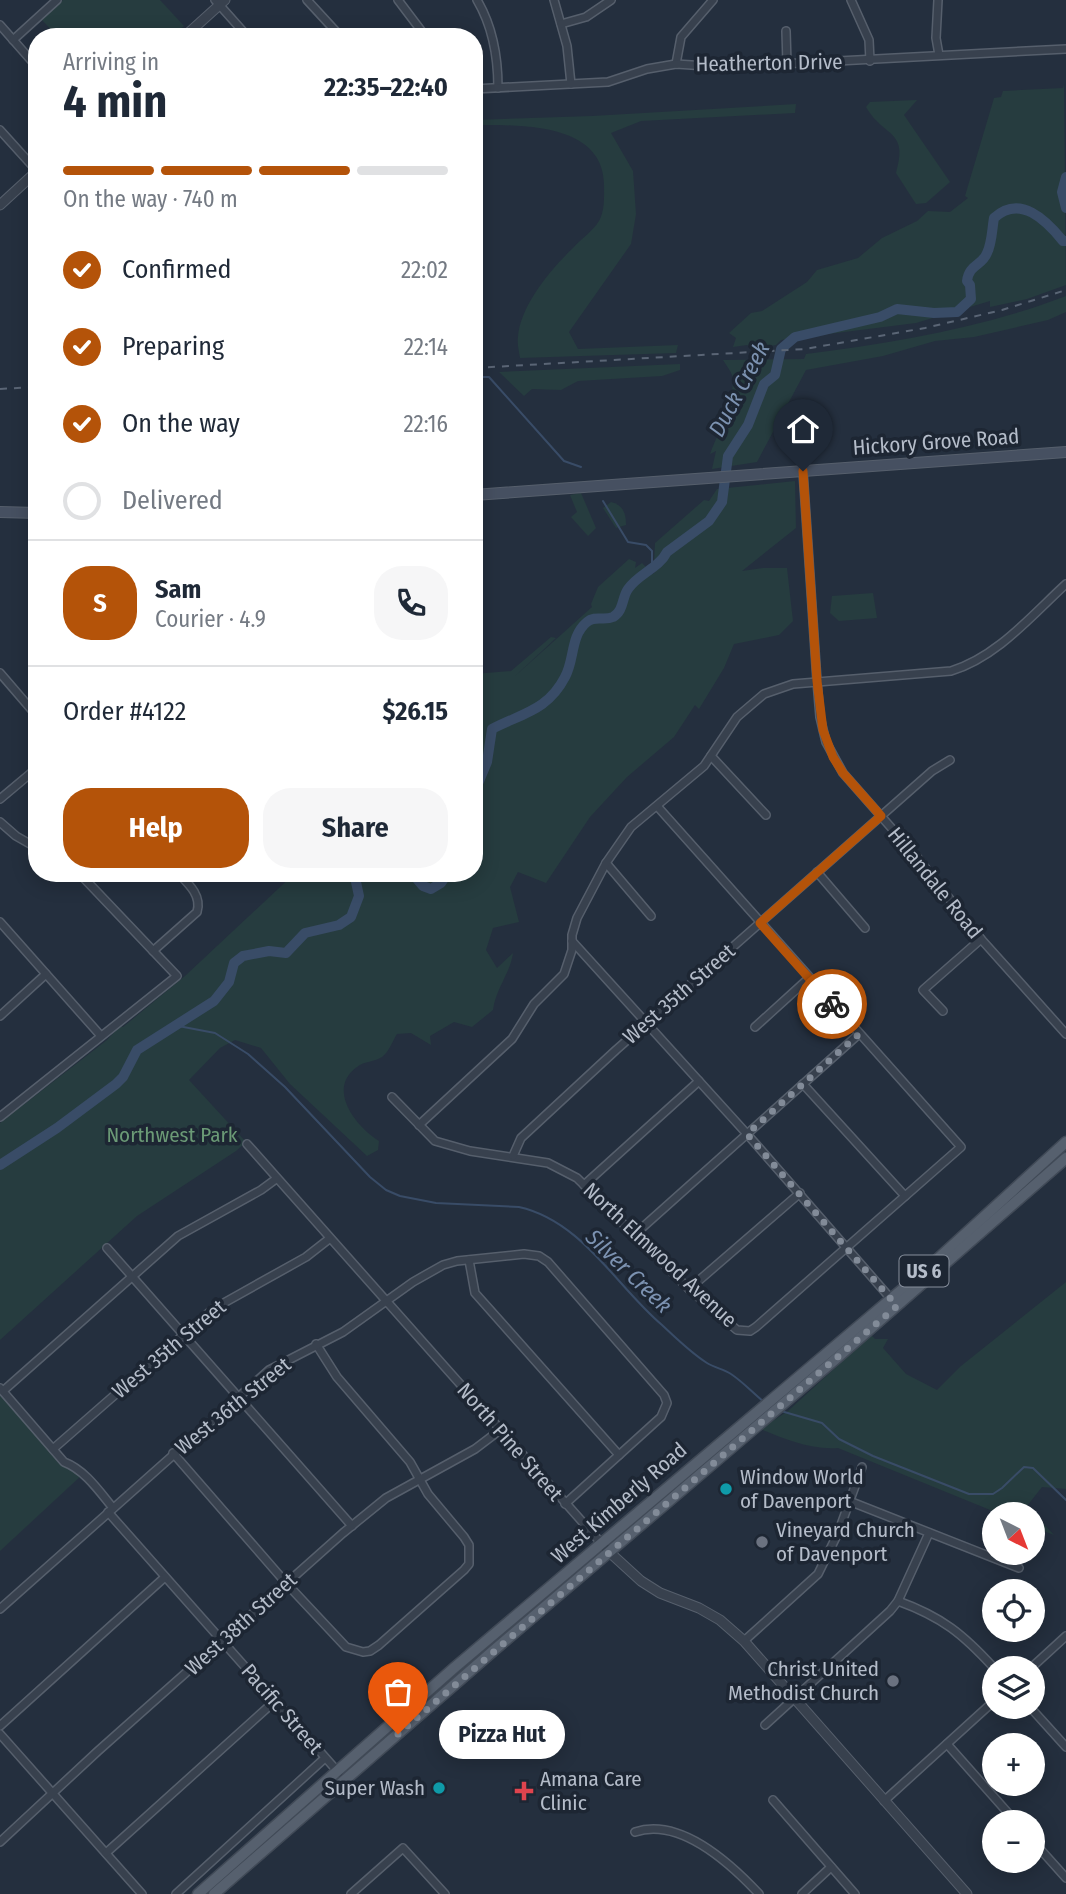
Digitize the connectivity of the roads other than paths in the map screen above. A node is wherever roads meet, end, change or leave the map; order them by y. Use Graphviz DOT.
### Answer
graph roads {
  1 [pos="57,0"];
  2 [pos="307,0"];
  3 [pos="398,0"];
  4 [pos="477,0"];
  5 [pos="554,0"];
  6 [pos="611,0"];
  7 [pos="713,0"];
  8 [pos="851,0"];
  9 [pos="938,0"];
  10 [pos="219,2"];
  11 [pos="561,24"];
  12 [pos="0,25"];
  13 [pos="193,28"];
  14 [pos="241,28"];
  15 [pos="333,28"];
  16 [pos="419,28"];
  17 [pos="786,31"];
  18 [pos="13,40"];
  19 [pos="1066,49"];
  20 [pos="939,55"];
  21 [pos="28,56"];
  22 [pos="870,61"];
  23 [pos="676,64"];
  24 [pos="787,64"];
  25 [pos="571,84"];
  26 [pos="499,88"];
  27 [pos="483,89"];
  28 [pos="0,130"];
  29 [pos="28,161"];
  30 [pos="28,179"];
  31 [pos="0,205"];
  32 [pos="1066,452"];
  33 [pos="803,471"];
  34 [pos="483,494"];
  35 [pos="0,512"];
  36 [pos="28,513"];
  37 [pos="1066,584"];
  38 [pos="0,673"];
  39 [pos="817,681"];
  40 [pos="28,706"];
  41 [pos="711,756"];
  42 [pos="950,760"];
  43 [pos="28,776"];
  44 [pos="0,799"];
  45 [pos="657,806"];
  46 [pos="766,815"];
  47 [pos="881,816"];
  48 [pos="0,822"];
  49 [pos="28,843"];
  50 [pos="606,863"];
  51 [pos="817,872"];
  52 [pos="88,882"];
  53 [pos="186,882"];
  54 [pos="651,916"];
  55 [pos="0,922"];
  56 [pos="760,923"];
  57 [pos="864,928"];
  58 [pos="981,939"];
  59 [pos="572,940"];
  60 [pos="153,951"];
  61 [pos="46,974"];
  62 [pos="809,978"];
  63 [pos="943,1012"];
  64 [pos="0,1016"];
  65 [pos="647,1022"];
  66 [pos="755,1027"];
  67 [pos="859,1034"];
  68 [pos="1066,1034"];
  69 [pos="101,1036"];
  70 [pos="699,1081"];
  71 [pos="803,1084"];
  72 [pos="392,1097"];
  73 [pos="0,1117"];
  74 [pos="419,1125"];
  75 [pos="747,1134"];
  76 [pos="1066,1142"];
  77 [pos="247,1144"];
  78 [pos="513,1156"];
  79 [pos="1066,1158"];
  80 [pos="276,1179"];
  81 [pos="584,1185"];
  82 [pos="800,1193"];
  83 [pos="905,1196"];
  84 [pos="634,1235"];
  85 [pos="329,1239"];
  86 [pos="846,1247"];
  87 [pos="107,1248"];
  88 [pos="469,1260"];
  89 [pos="131,1276"];
  90 [pos="689,1289"];
  91 [pos="386,1302"];
  92 [pos="894,1302"];
  93 [pos="183,1335"];
  94 [pos="316,1344"];
  95 [pos="1,1389"];
  96 [pos="238,1397"];
  97 [pos="500,1430"];
  98 [pos="53,1449"];
  99 [pos="173,1453"];
  100 [pos="619,1455"];
  101 [pos="863,1466"];
  102 [pos="419,1479"];
  103 [pos="849,1501"];
  104 [pos="565,1504"];
  105 [pos="111,1510"];
  106 [pos="352,1526"];
  107 [pos="929,1533"];
  108 [pos="605,1548"];
  109 [pos="1019,1569"];
  110 [pos="165,1577"];
  111 [pos="286,1583"];
  112 [pos="898,1601"];
  113 [pos="0,1609"];
  114 [pos="1066,1636"];
  115 [pos="222,1641"];
  116 [pos="744,1641"];
  117 [pos="983,1656"];
  118 [pos="1044,1656"];
  119 [pos="794,1697"];
  120 [pos="276,1700"];
  121 [pos="982,1713"];
  122 [pos="1040,1719"];
  123 [pos="765,1725"];
  124 [pos="0,1726"];
  125 [pos="0,1734"];
  126 [pos="947,1744"];
  127 [pos="1066,1748"];
  128 [pos="325,1758"];
  129 [pos="341,1775"];
  130 [pos="53,1794"];
  131 [pos="773,1800"];
  132 [pos="884,1801"];
  133 [pos="1005,1810"];
  134 [pos="635,1832"];
  135 [pos="0,1842"];
  136 [pos="106,1853"];
  137 [pos="1045,1855"];
  138 [pos="831,1867"];
  139 [pos="1066,1878"];
  140 [pos="142,1894"];
  141 [pos="176,1894"];
  142 [pos="198,1894"];
  143 [pos="214,1894"];
  144 [pos="351,1894"];
  145 [pos="445,1894"];
  146 [pos="758,1894"];
  147 [pos="802,1894"];
  148 [pos="855,1894"];
  149 [pos="967,1894"];
  1 -- 18 [label="street"];
  2 -- 15 [label="street"];
  3 -- 16 [label="street"];
  4 -- 26 [label="street"];
  5 -- 11 [label="street"];
  6 -- 11 [label="street"];
  7 -- 23 [label="street"];
  8 -- 22 [label="street"];
  9 -- 20 [label="street"];
  10 -- 13 [label="street"];
  10 -- 14 [label="street"];
  11 -- 25 [label="street"];
  12 -- 18 [label="street"];
  17 -- 24 [label="street"];
  18 -- 21 [label="street"];
  19 -- 20 [label="street, Heatherton Drive"];
  20 -- 22 [label="street, Heatherton Drive"];
  22 -- 24 [label="street, Heatherton Drive"];
  23 -- 24 [label="street, Heatherton Drive"];
  23 -- 25 [label="street, Heatherton Drive"];
  25 -- 26 [label="street, Heatherton Drive"];
  26 -- 27 [label="street, Heatherton Drive"];
  28 -- 29 [label="street"];
  30 -- 31 [label="street"];
  32 -- 33 [label="main road, Hickory Grove Road"];
  33 -- 34 [label="main road, Hickory Grove Road"];
  33 -- 39 [label="street, Hillandale Road"];
  35 -- 36 [label="main road"];
  37 -- 39 [label="street"];
  38 -- 40 [label="street"];
  39 -- 41 [label="street"];
  39 -- 47 [label="street, Hillandale Road"];
  41 -- 45 [label="street"];
  41 -- 46 [label="street"];
  42 -- 47 [label="street, West 35th Street"];
  43 -- 44 [label="street"];
  45 -- 50 [label="street"];
  45 -- 56 [label="street"];
  47 -- 51 [label="street, West 35th Street"];
  47 -- 58 [label="street, Hillandale Road"];
  48 -- 49 [label="street"];
  50 -- 54 [label="street"];
  50 -- 59 [label="street"];
  51 -- 56 [label="street, West 35th Street"];
  51 -- 57 [label="street"];
  52 -- 60 [label="street"];
  53 -- 60 [label="street"];
  55 -- 61 [label="street"];
  56 -- 62 [label="street"];
  56 -- 65 [label="street, West 35th Street"];
  58 -- 63 [label="street"];
  58 -- 68 [label="street, Hillandale Road"];
  59 -- 65 [label="street"];
  59 -- 74 [label="street"];
  60 -- 69 [label="street"];
  61 -- 64 [label="street"];
  61 -- 69 [label="street"];
  62 -- 66 [label="street"];
  62 -- 67 [label="street"];
  65 -- 70 [label="street"];
  65 -- 78 [label="street, West 35th Street"];
  67 -- 71 [label="street"];
  67 -- 83 [label="street"];
  69 -- 73 [label="street"];
  70 -- 75 [label="street"];
  70 -- 81 [label="street"];
  71 -- 75 [label="street"];
  71 -- 83 [label="street"];
  72 -- 74 [label="street, North Elmwood Avenue"];
  74 -- 78 [label="street, North Elmwood Avenue"];
  75 -- 82 [label="street"];
  75 -- 84 [label="street"];
  76 -- 92 [label="main road, West Kimberly Road / US 6"];
  77 -- 80 [label="street, North Pine Street"];
  78 -- 81 [label="street, North Elmwood Avenue"];
  79 -- 92 [label="main road, West Kimberly Road / US 6"];
  80 -- 85 [label="street, North Pine Street"];
  80 -- 89 [label="street"];
  81 -- 84 [label="street, North Elmwood Avenue"];
  82 -- 86 [label="street"];
  82 -- 90 [label="street"];
  83 -- 86 [label="street"];
  84 -- 90 [label="street, North Elmwood Avenue"];
  85 -- 91 [label="street, North Pine Street"];
  85 -- 93 [label="street, West 35th Street"];
  86 -- 90 [label="street, North Elmwood Avenue"];
  86 -- 92 [label="street"];
  87 -- 89 [label="street"];
  88 -- 91 [label="street, West 36th Street"];
  88 -- 100 [label="street"];
  88 -- 100 [label="street, West 36th Street"];
  89 -- 93 [label="street"];
  89 -- 95 [label="street"];
  91 -- 94 [label="street, West 36th Street"];
  91 -- 97 [label="street, North Pine Street"];
  92 -- 108 [label="main road, West Kimberly Road / US 6"];
  93 -- 96 [label="street"];
  93 -- 98 [label="street, West 35th Street"];
  94 -- 96 [label="street, West 36th Street"];
  94 -- 102 [label="street"];
  95 -- 98 [label="street, Pacific Street"];
  96 -- 99 [label="street, West 36th Street"];
  96 -- 106 [label="street"];
  97 -- 102 [label="street, West 38th Street"];
  97 -- 104 [label="street, North Pine Street"];
  98 -- 105 [label="street, Pacific Street"];
  99 -- 105 [label="street, West 36th Street"];
  99 -- 111 [label="street"];
  100 -- 104 [label="street"];
  101 -- 103 [label="street"];
  102 -- 106 [label="street, West 38th Street"];
  102 -- 111 [label="street"];
  103 -- 107 [label="street"];
  103 -- 116 [label="street"];
  104 -- 108 [label="street, North Pine Street"];
  105 -- 110 [label="street, Pacific Street"];
  105 -- 113 [label="street, West 36th Street"];
  106 -- 111 [label="street, West 38th Street"];
  107 -- 109 [label="street"];
  107 -- 112 [label="street"];
  108 -- 116 [label="street, North Pine Street"];
  108 -- 129 [label="main road, West Kimberly Road / US 6"];
  110 -- 115 [label="street, Pacific Street"];
  110 -- 124 [label="street"];
  111 -- 115 [label="street, West 38th Street"];
  112 -- 117 [label="street"];
  112 -- 119 [label="street"];
  114 -- 118 [label="street"];
  115 -- 120 [label="street, Pacific Street"];
  115 -- 130 [label="street, West 38th Street"];
  116 -- 119 [label="street, North Pine Street"];
  119 -- 123 [label="street"];
  119 -- 132 [label="street, North Pine Street"];
  120 -- 128 [label="street, Pacific Street"];
  120 -- 136 [label="street"];
  121 -- 126 [label="street"];
  122 -- 127 [label="street"];
  125 -- 130 [label="street"];
  126 -- 132 [label="street"];
  126 -- 133 [label="street"];
  128 -- 129 [label="street, Pacific Street"];
  128 -- 141 [label="street"];
  129 -- 142 [label="main road, West Kimberly Road / US 6"];
  129 -- 143 [label="main road, West Kimberly Road / US 6"];
  130 -- 135 [label="street, West 38th Street"];
  130 -- 136 [label="street"];
  131 -- 138 [label="street"];
  132 -- 149 [label="street, North Pine Street"];
  134 -- 146 [label="street"];
  136 -- 140 [label="street"];
  137 -- 139 [label="street"];
  138 -- 147 [label="street"];
  138 -- 148 [label="street"];
  144 -- 145 [label="street"];
}
